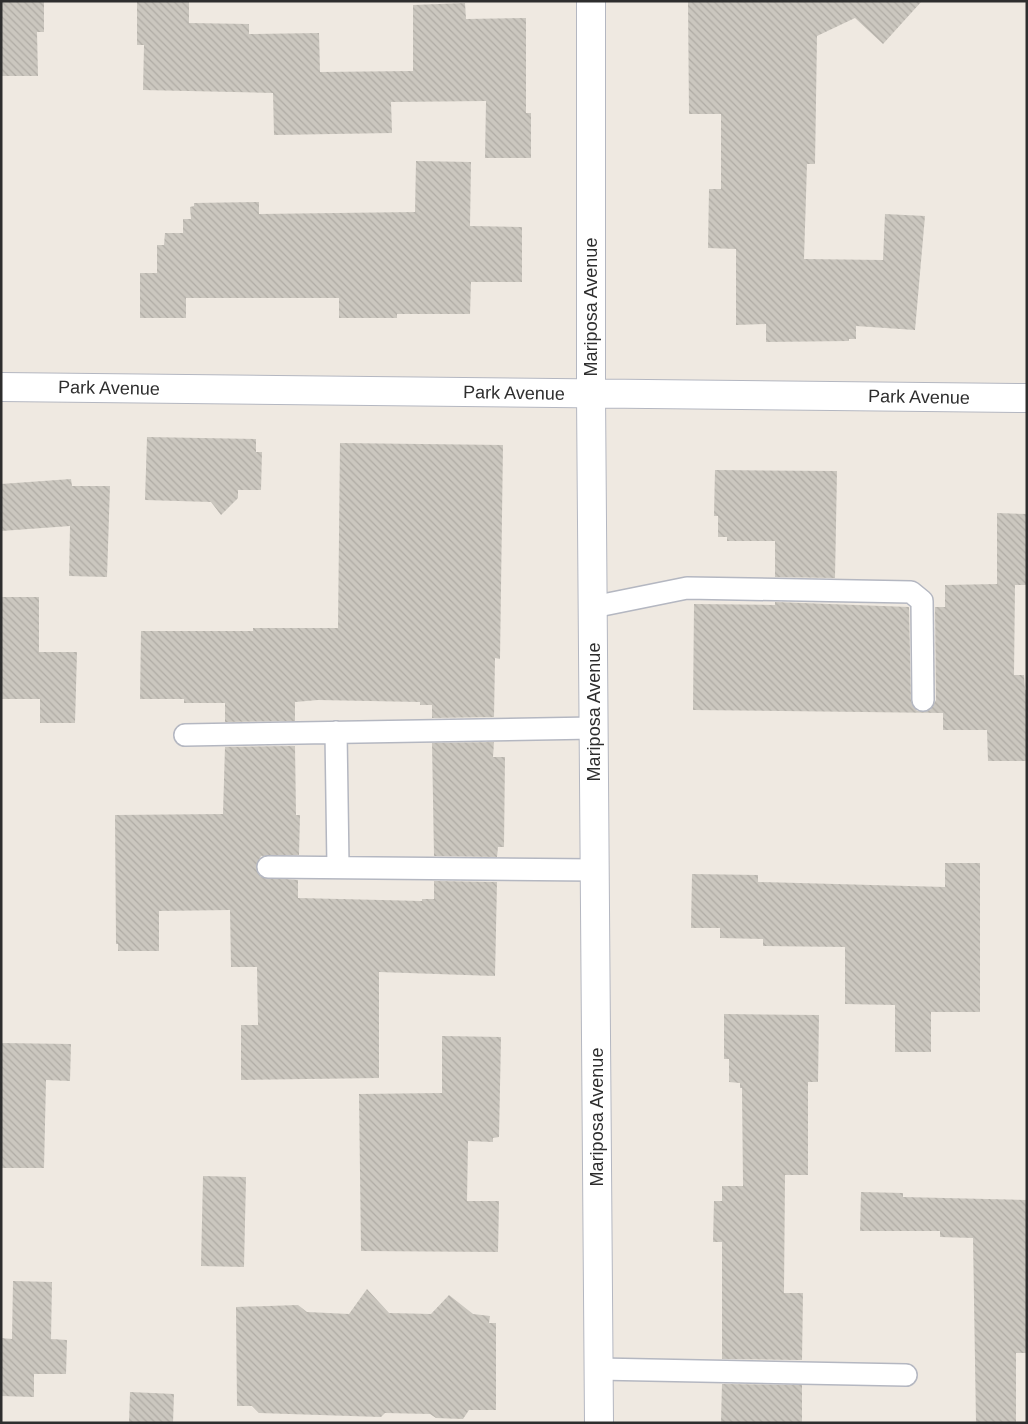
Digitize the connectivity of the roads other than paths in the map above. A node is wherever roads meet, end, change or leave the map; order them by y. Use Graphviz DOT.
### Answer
graph roads {
  1 [pos="591,1"];
  2 [pos="1,387"];
  3 [pos="591,394"];
  4 [pos="1027,398"];
  5 [pos="593,607"];
  6 [pos="923,700"];
  7 [pos="594,728"];
  8 [pos="336,732"];
  9 [pos="185,735"];
  10 [pos="338,866"];
  11 [pos="268,867"];
  12 [pos="595,870"];
  13 [pos="598,1369"];
  14 [pos="906,1375"];
  15 [pos="599,1423"];
  1 -- 3 [label="street, Mariposa Avenue"];
  2 -- 3 [label="street, Park Avenue"];
  3 -- 4 [label="street, Park Avenue"];
  3 -- 5 [label="street, Mariposa Avenue"];
  5 -- 6 [label="lane"];
  5 -- 7 [label="street, Mariposa Avenue"];
  7 -- 8 [label="lane"];
  7 -- 12 [label="street, Mariposa Avenue"];
  8 -- 9 [label="lane"];
  8 -- 10 [label="lane"];
  10 -- 11 [label="lane"];
  10 -- 12 [label="lane"];
  12 -- 13 [label="street, Mariposa Avenue"];
  13 -- 14 [label="lane"];
  13 -- 15 [label="street, Mariposa Avenue"];
}
